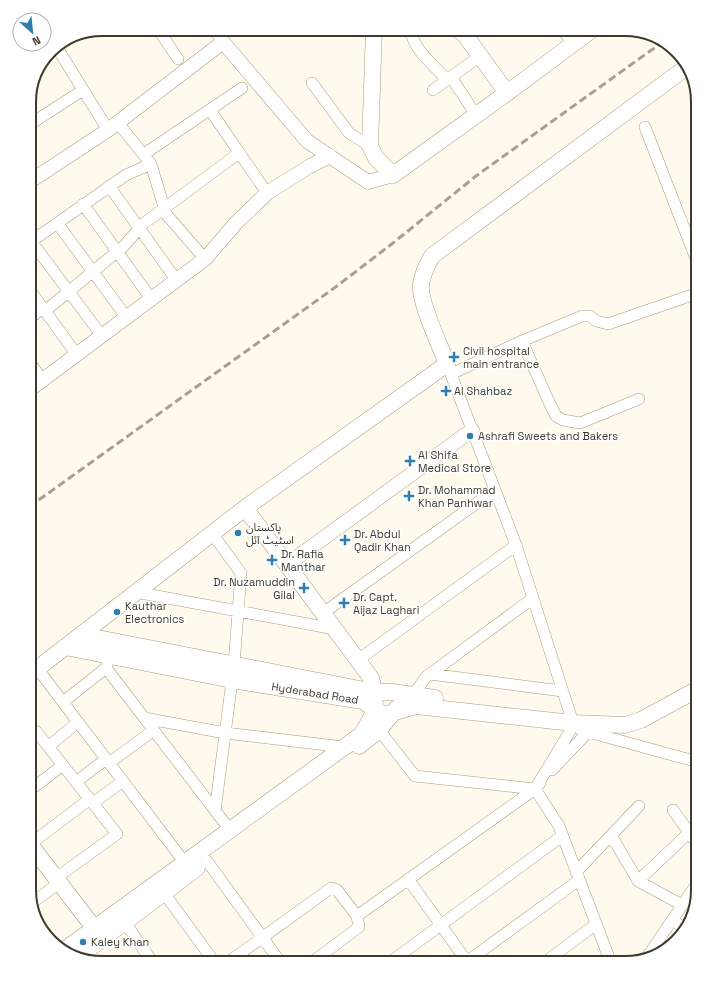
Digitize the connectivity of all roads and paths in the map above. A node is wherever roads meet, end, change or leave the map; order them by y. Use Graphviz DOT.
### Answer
graph roads {
  1 [pos="163,36"];
  2 [pos="219,36"];
  3 [pos="374,36"];
  4 [pos="411,36"];
  5 [pos="466,36"];
  6 [pos="567,36"];
  7 [pos="584,36"];
  8 [pos="223,42"];
  9 [pos="573,44"];
  10 [pos="59,52"];
  11 [pos="480,56"];
  12 [pos="178,59"];
  13 [pos="683,70"];
  14 [pos="449,78"];
  15 [pos="312,83"];
  16 [pos="242,88"];
  17 [pos="83,90"];
  18 [pos="433,90"];
  19 [pos="507,93"];
  20 [pos="210,110"];
  21 [pos="476,115"];
  22 [pos="36,120"];
  23 [pos="113,126"];
  24 [pos="645,127"];
  25 [pos="370,146"];
  26 [pos="240,153"];
  27 [pos="144,154"];
  28 [pos="330,156"];
  29 [pos="151,164"];
  30 [pos="393,175"];
  31 [pos="36,177"];
  32 [pos="109,186"];
  33 [pos="267,193"];
  34 [pos="84,204"];
  35 [pos="164,209"];
  36 [pos="56,223"];
  37 [pos="138,229"];
  38 [pos="36,238"];
  39 [pos="691,246"];
  40 [pos="36,250"];
  41 [pos="117,253"];
  42 [pos="205,259"];
  43 [pos="93,273"];
  44 [pos="177,281"];
  45 [pos="69,292"];
  46 [pos="691,295"];
  47 [pos="36,299"];
  48 [pos="152,300"];
  49 [pos="44,310"];
  50 [pos="36,315"];
  51 [pos="126,318"];
  52 [pos="102,336"];
  53 [pos="522,341"];
  54 [pos="77,355"];
  55 [pos="449,369"];
  56 [pos="36,371"];
  57 [pos="42,380"];
  58 [pos="36,385"];
  59 [pos="640,399"];
  60 [pos="472,430"];
  61 [pos="495,490"];
  62 [pos="245,508"];
  63 [pos="211,532"];
  64 [pos="516,545"];
  65 [pos="288,564"];
  66 [pos="135,592"];
  67 [pos="533,598"];
  68 [pos="238,612"];
  69 [pos="323,613"];
  70 [pos="335,630"];
  71 [pos="82,635"];
  72 [pos="64,647"];
  73 [pos="358,660"];
  74 [pos="108,661"];
  75 [pos="36,670"];
  76 [pos="233,672"];
  77 [pos="430,674"];
  78 [pos="36,675"];
  79 [pos="691,684"];
  80 [pos="562,690"];
  81 [pos="375,692"];
  82 [pos="396,693"];
  83 [pos="691,693"];
  84 [pos="413,695"];
  85 [pos="63,702"];
  86 [pos="374,708"];
  87 [pos="395,712"];
  88 [pos="144,718"];
  89 [pos="572,721"];
  90 [pos="78,722"];
  91 [pos="154,730"];
  92 [pos="379,730"];
  93 [pos="36,731"];
  94 [pos="588,732"];
  95 [pos="225,733"];
  96 [pos="49,746"];
  97 [pos="344,747"];
  98 [pos="691,760"];
  99 [pos="108,761"];
  100 [pos="63,765"];
  101 [pos="123,781"];
  102 [pos="76,782"];
  103 [pos="36,786"];
  104 [pos="535,789"];
  105 [pos="91,801"];
  106 [pos="639,806"];
  107 [pos="673,810"];
  108 [pos="215,811"];
  109 [pos="230,830"];
  110 [pos="689,833"];
  111 [pos="611,835"];
  112 [pos="691,835"];
  113 [pos="562,836"];
  114 [pos="36,839"];
  115 [pos="36,853"];
  116 [pos="207,861"];
  117 [pos="185,863"];
  118 [pos="578,876"];
  119 [pos="408,879"];
  120 [pos="57,880"];
  121 [pos="638,881"];
  122 [pos="691,892"];
  123 [pos="164,893"];
  124 [pos="37,898"];
  125 [pos="682,905"];
  126 [pos="357,916"];
  127 [pos="672,920"];
  128 [pos="124,921"];
  129 [pos="596,924"];
  130 [pos="441,925"];
  131 [pos="680,925"];
  132 [pos="98,934"];
  133 [pos="262,938"];
  134 [pos="70,948"];
  135 [pos="651,951"];
  136 [pos="85,954"];
  137 [pos="148,956"];
  138 [pos="210,956"];
  139 [pos="237,956"];
  140 [pos="275,956"];
  141 [pos="320,956"];
  142 [pos="399,956"];
  143 [pos="462,956"];
  144 [pos="476,956"];
  145 [pos="553,956"];
  146 [pos="608,956"];
  1 -- 12 [label="street"];
  2 -- 8 [label="street"];
  3 -- 25 [label="main road"];
  4 -- 14 [label="street"];
  5 -- 11 [label="main road"];
  6 -- 9 [label="street"];
  7 -- 9 [label="main road"];
  8 -- 23 [label="street"];
  8 -- 28 [label="street"];
  9 -- 19 [label="main road"];
  10 -- 17 [label="street"];
  11 -- 14 [label="street"];
  11 -- 19 [label="main road"];
  13 -- 55 [label="main road"];
  14 -- 18 [label="street"];
  14 -- 21 [label="street"];
  15 -- 25 [label="street"];
  16 -- 20 [label="street"];
  17 -- 22 [label="street"];
  17 -- 23 [label="street"];
  19 -- 21 [label="main road"];
  20 -- 26 [label="street"];
  20 -- 27 [label="street"];
  21 -- 30 [label="main road"];
  23 -- 27 [label="street"];
  23 -- 31 [label="street"];
  24 -- 39 [label="street"];
  25 -- 30 [label="main road"];
  26 -- 33 [label="street"];
  26 -- 35 [label="street"];
  27 -- 29 [label="street"];
  28 -- 30 [label="street"];
  28 -- 33 [label="street"];
  29 -- 32 [label="street"];
  29 -- 35 [label="street"];
  32 -- 34 [label="street"];
  32 -- 37 [label="street"];
  33 -- 42 [label="street"];
  34 -- 36 [label="street"];
  34 -- 41 [label="street"];
  35 -- 37 [label="street"];
  35 -- 42 [label="street"];
  36 -- 38 [label="street"];
  36 -- 43 [label="street"];
  37 -- 41 [label="street"];
  37 -- 44 [label="street"];
  40 -- 45 [label="street"];
  41 -- 43 [label="street"];
  41 -- 48 [label="street"];
  42 -- 44 [label="street"];
  43 -- 45 [label="street"];
  43 -- 51 [label="street"];
  44 -- 48 [label="street"];
  45 -- 49 [label="street"];
  45 -- 52 [label="street"];
  46 -- 53 [label="street"];
  47 -- 49 [label="street"];
  48 -- 51 [label="street"];
  49 -- 50 [label="street"];
  49 -- 54 [label="street"];
  51 -- 52 [label="street"];
  52 -- 54 [label="street"];
  53 -- 55 [label="street"];
  53 -- 59 [label="street"];
  54 -- 57 [label="street"];
  55 -- 60 [label="street"];
  55 -- 62 [label="main road"];
  56 -- 57 [label="street"];
  57 -- 58 [label="street"];
  60 -- 61 [label="street"];
  60 -- 65 [label="street"];
  61 -- 64 [label="street"];
  61 -- 69 [label="street"];
  62 -- 63 [label="main road"];
  62 -- 65 [label="main road"];
  63 -- 66 [label="main road"];
  63 -- 68 [label="street"];
  64 -- 67 [label="street"];
  64 -- 73 [label="street"];
  65 -- 69 [label="main road"];
  66 -- 68 [label="street"];
  66 -- 71 [label="main road"];
  67 -- 77 [label="street"];
  67 -- 80 [label="street"];
  68 -- 70 [label="street"];
  68 -- 76 [label="street"];
  69 -- 70 [label="main road"];
  70 -- 73 [label="main road"];
  71 -- 72 [label="main road"];
  71 -- 76 [label="main road, Hyderabad Road"];
  72 -- 74 [label="main road, Hyderabad Road"];
  72 -- 75 [label="main road"];
  73 -- 81 [label="main road"];
  74 -- 76 [label="main road, Hyderabad Road"];
  74 -- 85 [label="street"];
  74 -- 88 [label="street"];
  76 -- 81 [label="main road, Hyderabad Road"];
  76 -- 86 [label="main road, Hyderabad Road"];
  76 -- 95 [label="street"];
  77 -- 80 [label="street"];
  77 -- 84 [label="street"];
  78 -- 85 [label="street"];
  79 -- 89 [label="main road, Hyderabad Road"];
  80 -- 89 [label="street"];
  81 -- 82 [label="main road, Hyderabad Road"];
  81 -- 86 [label="main road"];
  82 -- 84 [label="main road, Hyderabad Road"];
  82 -- 87 [label="main road"];
  83 -- 89 [label="main road, Hyderabad Road"];
  84 -- 89 [label="main road, Hyderabad Road"];
  85 -- 90 [label="street"];
  86 -- 87 [label="main road, Hyderabad Road"];
  86 -- 97 [label="main road"];
  87 -- 89 [label="main road, Hyderabad Road"];
  87 -- 92 [label="main road"];
  88 -- 91 [label="street"];
  88 -- 95 [label="street"];
  89 -- 94 [label="street"];
  89 -- 104 [label="street"];
  90 -- 96 [label="street"];
  90 -- 99 [label="street"];
  91 -- 99 [label="street"];
  91 -- 108 [label="street"];
  92 -- 104 [label="street"];
  92 -- 116 [label="main road"];
  93 -- 96 [label="street"];
  94 -- 98 [label="street"];
  94 -- 104 [label="street"];
  95 -- 97 [label="street"];
  95 -- 108 [label="street"];
  96 -- 100 [label="street"];
  97 -- 109 [label="main road"];
  99 -- 101 [label="street"];
  99 -- 102 [label="street"];
  100 -- 102 [label="street"];
  100 -- 103 [label="street"];
  101 -- 105 [label="street"];
  101 -- 117 [label="street"];
  102 -- 105 [label="street"];
  104 -- 113 [label="street"];
  104 -- 119 [label="street"];
  105 -- 114 [label="street"];
  105 -- 120 [label="street"];
  106 -- 111 [label="street"];
  107 -- 110 [label="street"];
  108 -- 109 [label="street"];
  109 -- 117 [label="main road"];
  110 -- 112 [label="street"];
  110 -- 121 [label="street"];
  111 -- 118 [label="street"];
  111 -- 121 [label="street"];
  113 -- 118 [label="street"];
  113 -- 130 [label="street"];
  115 -- 120 [label="main road"];
  116 -- 123 [label="main road"];
  116 -- 133 [label="street"];
  117 -- 132 [label="main road"];
  118 -- 129 [label="street"];
  118 -- 144 [label="street"];
  119 -- 126 [label="street"];
  119 -- 130 [label="street"];
  120 -- 124 [label="street"];
  120 -- 132 [label="main road"];
  121 -- 125 [label="street"];
  122 -- 125 [label="street"];
  123 -- 128 [label="main road"];
  123 -- 138 [label="street"];
  125 -- 127 [label="street"];
  126 -- 133 [label="street"];
  126 -- 141 [label="street"];
  127 -- 131 [label="street"];
  127 -- 135 [label="street"];
  128 -- 132 [label="main road"];
  128 -- 137 [label="street"];
  129 -- 145 [label="street"];
  129 -- 146 [label="street"];
  130 -- 142 [label="street"];
  130 -- 143 [label="street"];
  132 -- 134 [label="main road"];
  132 -- 136 [label="main road"];
  133 -- 139 [label="street"];
  133 -- 140 [label="street"];
}
